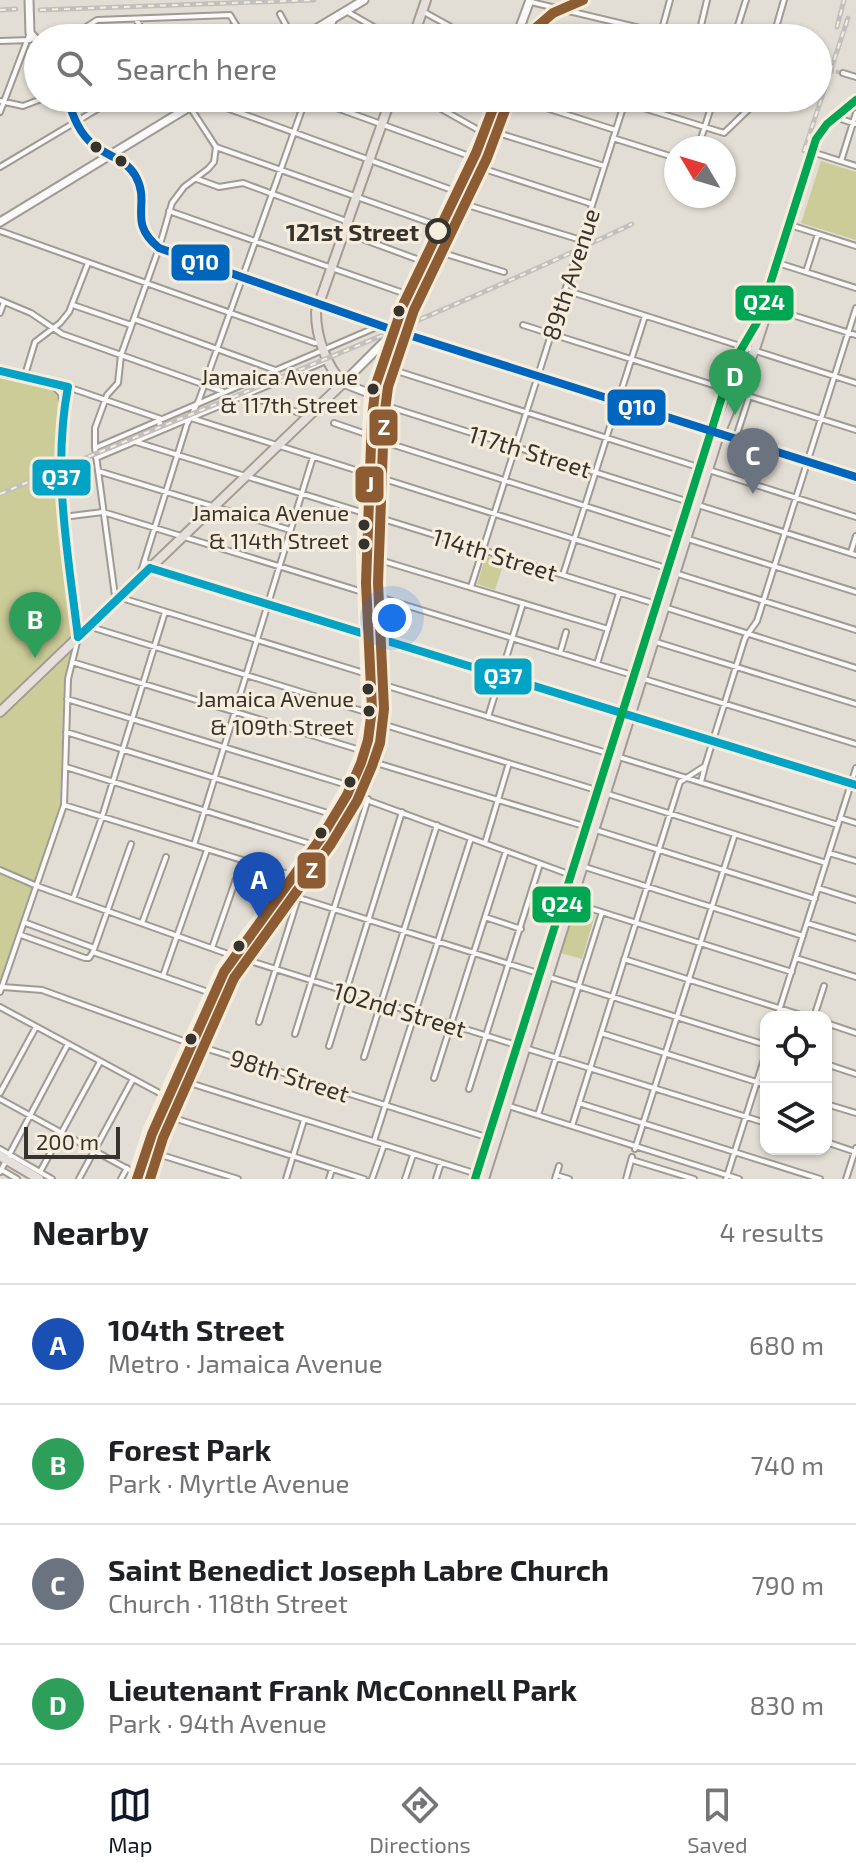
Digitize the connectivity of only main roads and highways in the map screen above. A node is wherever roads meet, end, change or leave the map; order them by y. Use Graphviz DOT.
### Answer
graph roads {
  1 [pos="29,0"];
  2 [pos="364,0"];
  3 [pos="426,0"];
  4 [pos="529,1"];
  5 [pos="31,24"];
  6 [pos="325,24"];
  7 [pos="418,24"];
  8 [pos="522,24"];
  9 [pos="856,100"];
  10 [pos="856,107"];
  11 [pos="72,112"];
  12 [pos="181,112"];
  13 [pos="386,112"];
  14 [pos="490,112"];
  15 [pos="838,118"];
  16 [pos="111,155"];
  17 [pos="0,222"];
  18 [pos="318,304"];
  19 [pos="766,307"];
  20 [pos="390,334"];
  21 [pos="378,354"];
  22 [pos="343,383"];
  23 [pos="371,398"];
  24 [pos="715,433"];
  25 [pos="856,477"];
  26 [pos="661,606"];
  27 [pos="638,677"];
  28 [pos="0,712"];
  29 [pos="590,828"];
  30 [pos="544,975"];
  31 [pos="521,1047"];
  32 [pos="2,1163"];
  33 [pos="24,1163"];
  34 [pos="134,1176"];
  35 [pos="44,1177"];
  36 [pos="478,1177"];
  37 [pos="30,1179"];
  1 -- 5 [label="main road"];
  2 -- 6 [label="main road"];
  3 -- 7 [label="main road"];
  4 -- 8 [label="main road"];
  9 -- 15 [label="main road"];
  10 -- 15 [label="main road"];
  11 -- 16 [label="main road"];
  12 -- 16 [label="main road"];
  13 -- 18 [label="main road"];
  14 -- 20 [label="main road"];
  15 -- 19 [label="main road"];
  16 -- 17 [label="main road"];
  16 -- 18 [label="main road"];
  18 -- 20 [label="main road"];
  18 -- 22 [label="main road"];
  19 -- 24 [label="main road"];
  19 -- 24 [label="main road"];
  20 -- 21 [label="main road"];
  20 -- 24 [label="main road"];
  21 -- 22 [label="main road"];
  21 -- 23 [label="main road"];
  22 -- 23 [label="main road, 117th Street"];
  22 -- 28 [label="main road"];
  23 -- 34 [label="main road"];
  24 -- 25 [label="main road"];
  24 -- 26 [label="main road"];
  26 -- 27 [label="main road"];
  26 -- 27 [label="main road"];
  27 -- 29 [label="main road"];
  29 -- 30 [label="main road"];
  29 -- 30 [label="main road"];
  30 -- 31 [label="main road"];
  31 -- 36 [label="main road"];
  31 -- 36 [label="main road"];
  32 -- 35 [label="main road"];
  32 -- 37 [label="main road"];
  33 -- 35 [label="main road"];
}
